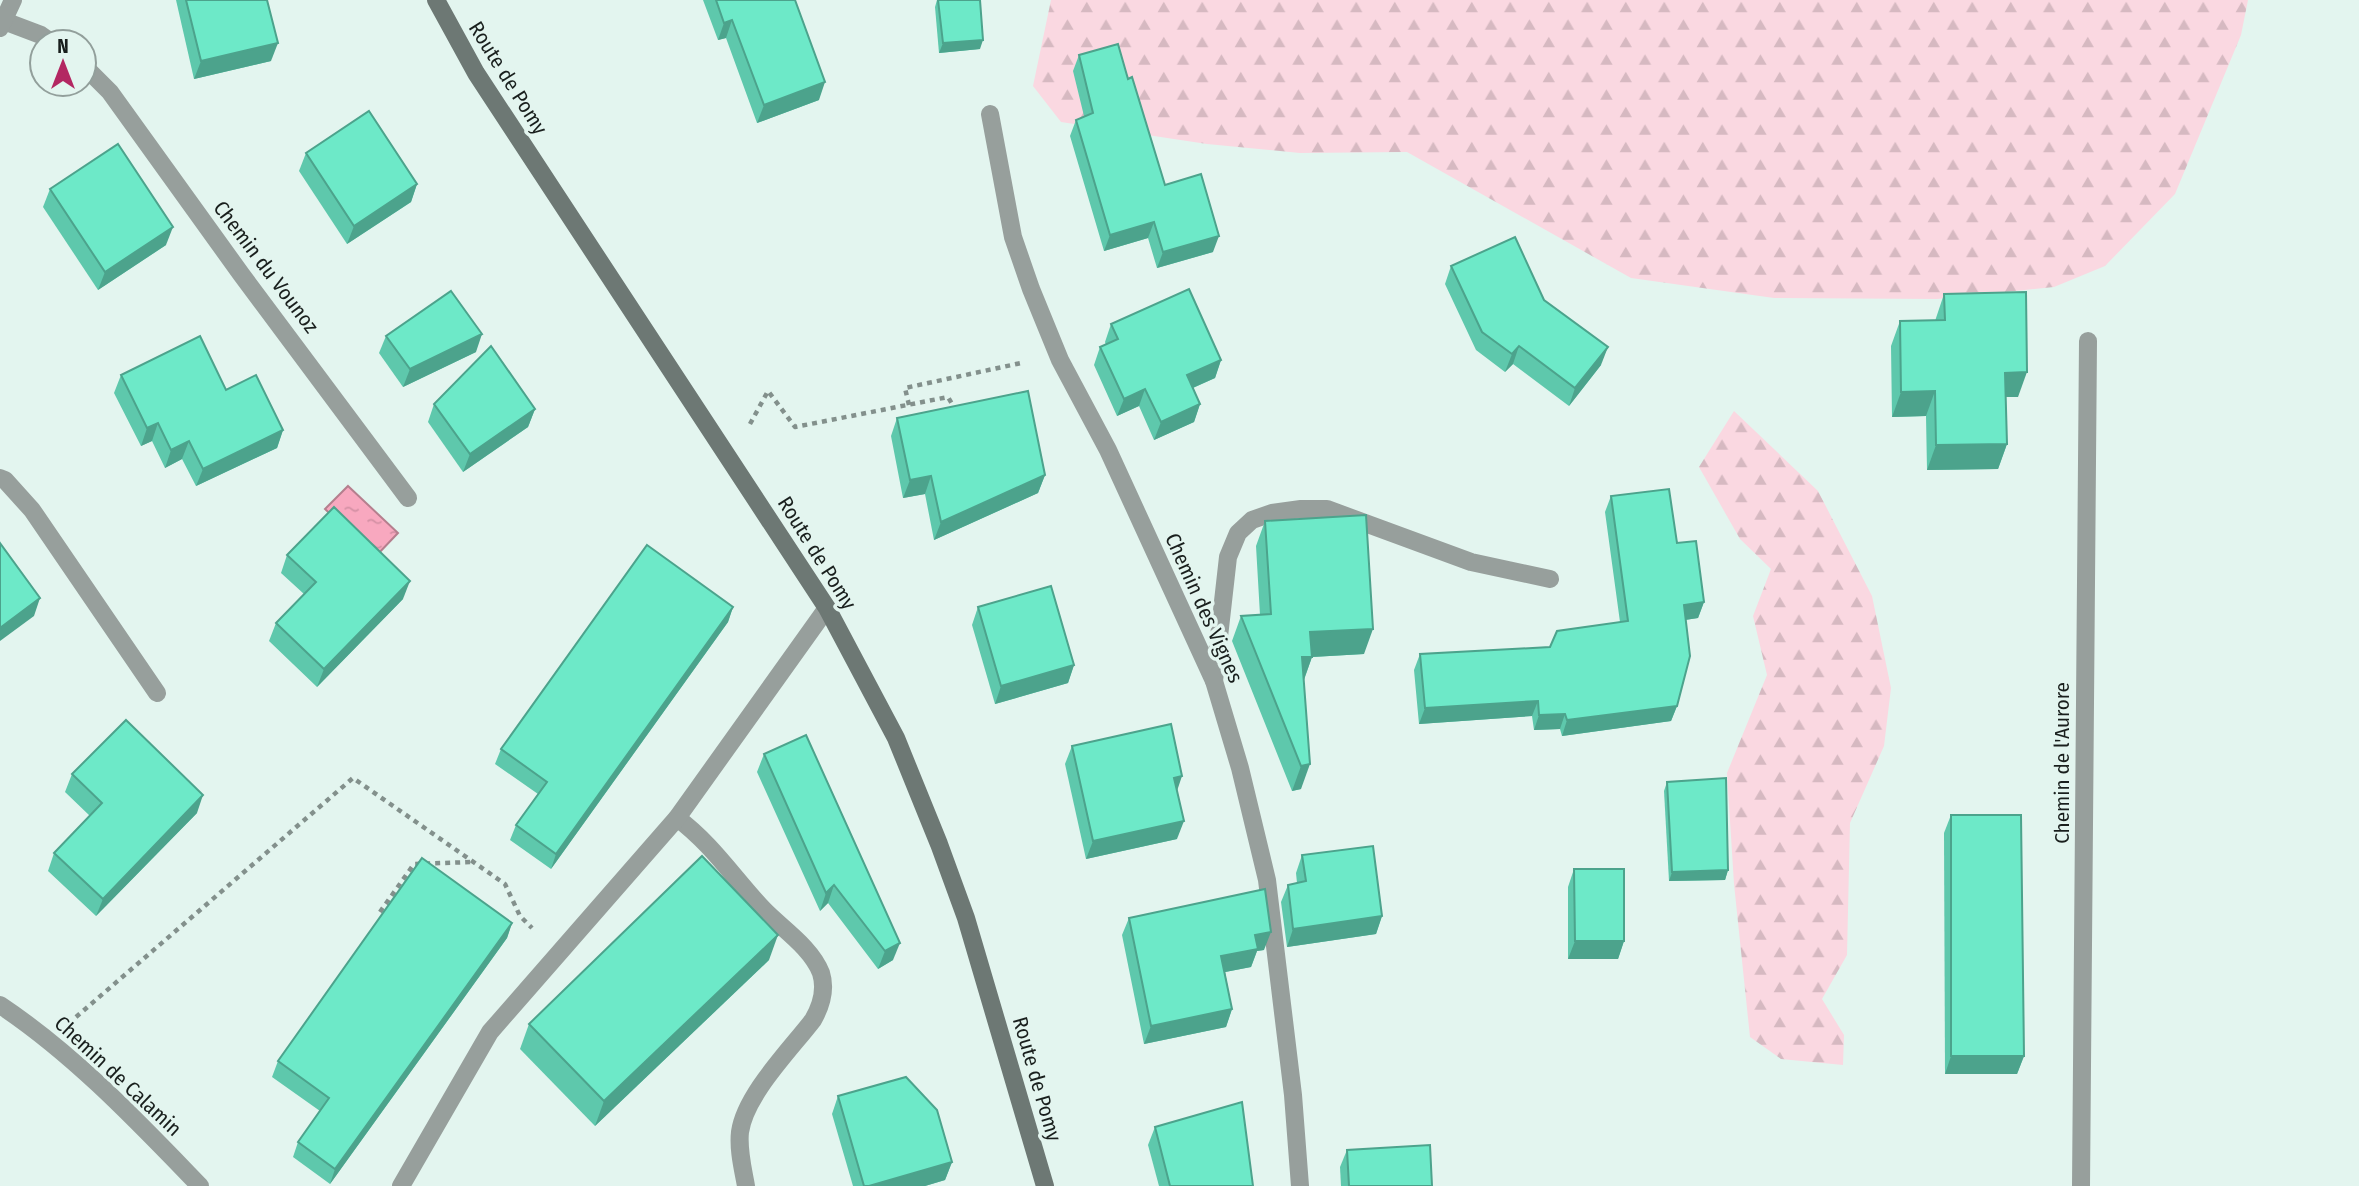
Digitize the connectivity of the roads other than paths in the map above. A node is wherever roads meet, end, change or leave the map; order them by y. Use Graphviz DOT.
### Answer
graph roads {
  1 [pos="13,0"];
  2 [pos="436,0"];
  3 [pos="2,25"];
  4 [pos="28,32"];
  5 [pos="98,80"];
  6 [pos="990,114"];
  7 [pos="2088,341"];
  8 [pos="0,478"];
  9 [pos="408,498"];
  10 [pos="1550,579"];
  11 [pos="827,608"];
  12 [pos="1214,681"];
  13 [pos="157,693"];
  14 [pos="677,817"];
  15 [pos="0,1005"];
  16 [pos="200,1186"];
  17 [pos="401,1186"];
  18 [pos="746,1186"];
  19 [pos="1045,1186"];
  20 [pos="1300,1186"];
  21 [pos="2081,1186"];
  1 -- 3 [label="street"];
  2 -- 11 [label="main road, Route de Pomy"];
  3 -- 4 [label="street"];
  5 -- 9 [label="street, Chemin du Vounoz"];
  6 -- 12 [label="street, Chemin des Vignes"];
  7 -- 21 [label="street, Chemin de l'Aurore"];
  8 -- 13 [label="street"];
  10 -- 12 [label="street"];
  11 -- 14 [label="street"];
  11 -- 19 [label="main road, Route de Pomy"];
  12 -- 20 [label="street, Chemin des Vignes"];
  14 -- 17 [label="street"];
  14 -- 18 [label="street"];
  15 -- 16 [label="street, Chemin de Calamin"];
}
